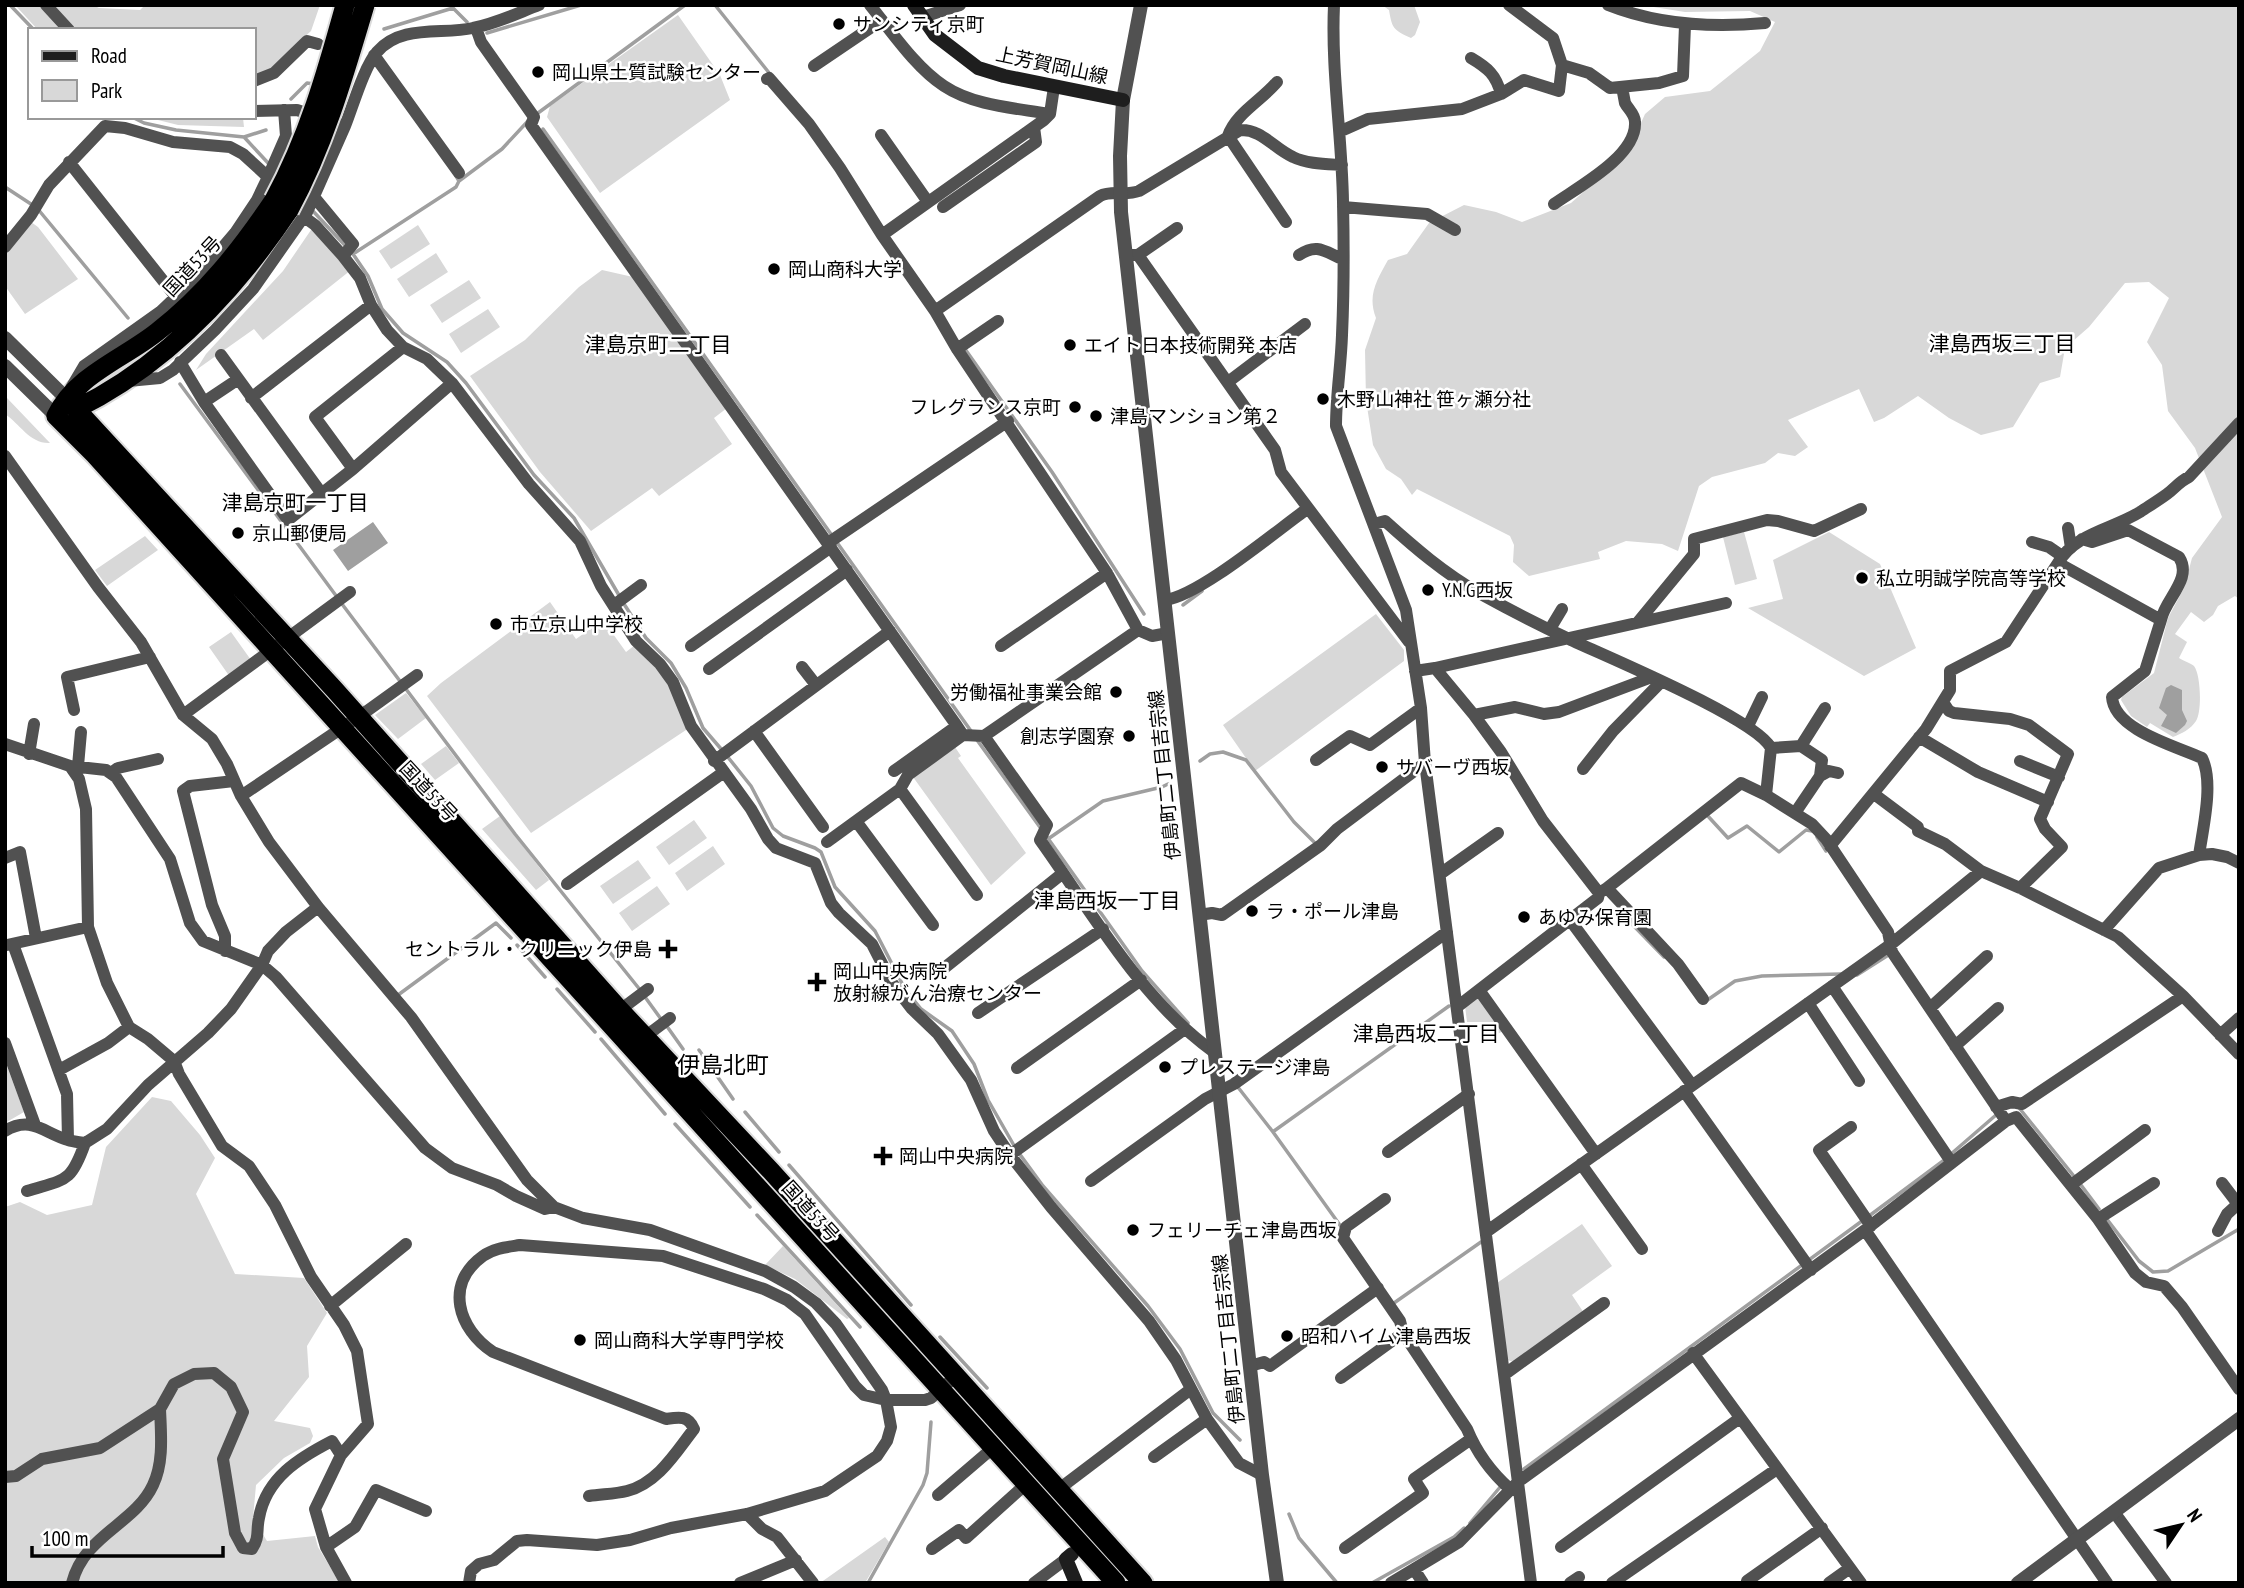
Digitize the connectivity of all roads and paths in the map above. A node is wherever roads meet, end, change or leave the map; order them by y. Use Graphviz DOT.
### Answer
graph roads {
  1 [pos="46,5"];
  2 [pos="345,5"];
  3 [pos="365,5"];
  4 [pos="539,5"];
  5 [pos="870,5"];
  6 [pos="960,5"];
  7 [pos="1141,5"];
  8 [pos="1334,5"];
  9 [pos="1509,5"];
  10 [pos="1608,5"];
  11 [pos="918,11"];
  12 [pos="882,20"];
  13 [pos="1765,23"];
  14 [pos="1685,25"];
  15 [pos="67,28"];
  16 [pos="477,28"];
  17 [pos="318,44"];
  18 [pos="374,55"];
  19 [pos="1471,58"];
  20 [pos="1562,65"];
  21 [pos="814,66"];
  22 [pos="767,79"];
  23 [pos="256,80"];
  24 [pos="1277,82"];
  25 [pos="1622,87"];
  26 [pos="1054,88"];
  27 [pos="1501,94"];
  28 [pos="1123,100"];
  29 [pos="284,110"];
  30 [pos="256,111"];
  31 [pos="1050,114"];
  32 [pos="345,126"];
  33 [pos="1034,127"];
  34 [pos="1341,131"];
  35 [pos="881,135"];
  36 [pos="1228,136"];
  37 [pos="69,162"];
  38 [pos="1342,165"];
  39 [pos="271,170"];
  40 [pos="459,173"];
  41 [pos="1120,194"];
  42 [pos="928,202"];
  43 [pos="1554,204"];
  44 [pos="300,207"];
  45 [pos="943,207"];
  46 [pos="1343,207"];
  47 [pos="1286,222"];
  48 [pos="1177,228"];
  49 [pos="1455,230"];
  50 [pos="882,235"];
  51 [pos="5,247"];
  52 [pos="346,252"];
  53 [pos="1132,255"];
  54 [pos="1299,255"];
  55 [pos="1342,259"];
  56 [pos="176,297"];
  57 [pos="371,305"];
  58 [pos="935,311"];
  59 [pos="998,321"];
  60 [pos="1305,324"];
  61 [pos="5,338"];
  62 [pos="403,347"];
  63 [pos="957,349"];
  64 [pos="221,355"];
  65 [pos="180,362"];
  66 [pos="5,366"];
  67 [pos="237,380"];
  68 [pos="124,381"];
  69 [pos="1228,382"];
  70 [pos="452,383"];
  71 [pos="101,396"];
  72 [pos="251,398"];
  73 [pos="204,402"];
  74 [pos="71,404"];
  75 [pos="56,416"];
  76 [pos="1008,421"];
  77 [pos="2239,423"];
  78 [pos="100,434"];
  79 [pos="5,456"];
  80 [pos="353,469"];
  81 [pos="322,494"];
  82 [pos="1307,509"];
  83 [pos="1861,509"];
  84 [pos="1374,524"];
  85 [pos="2068,528"];
  86 [pos="2082,539"];
  87 [pos="832,541"];
  88 [pos="2032,542"];
  89 [pos="2063,556"];
  90 [pos="847,570"];
  91 [pos="1107,573"];
  92 [pos="641,585"];
  93 [pos="343,598"];
  94 [pos="1165,600"];
  95 [pos="618,602"];
  96 [pos="1726,603"];
  97 [pos="1562,609"];
  98 [pos="2161,620"];
  99 [pos="1638,622"];
  100 [pos="1550,629"];
  101 [pos="1138,630"];
  102 [pos="890,631"];
  103 [pos="1168,633"];
  104 [pos="1566,638"];
  105 [pos="1411,644"];
  106 [pos="279,645"];
  107 [pos="691,646"];
  108 [pos="1001,646"];
  109 [pos="150,657"];
  110 [pos="802,667"];
  111 [pos="1435,668"];
  112 [pos="709,669"];
  113 [pos="1415,671"];
  114 [pos="1657,679"];
  115 [pos="409,681"];
  116 [pos="816,685"];
  117 [pos="1762,697"];
  118 [pos="1943,702"];
  119 [pos="1421,708"];
  120 [pos="1825,708"];
  121 [pos="74,710"];
  122 [pos="1476,714"];
  123 [pos="183,715"];
  124 [pos="359,717"];
  125 [pos="34,724"];
  126 [pos="1748,726"];
  127 [pos="340,729"];
  128 [pos="754,731"];
  129 [pos="81,732"];
  130 [pos="970,733"];
  131 [pos="1919,737"];
  132 [pos="5,744"];
  133 [pos="1801,746"];
  134 [pos="1771,748"];
  135 [pos="29,754"];
  136 [pos="158,759"];
  137 [pos="716,760"];
  138 [pos="1316,760"];
  139 [pos="2020,761"];
  140 [pos="1425,763"];
  141 [pos="74,766"];
  142 [pos="1583,769"];
  143 [pos="894,771"];
  144 [pos="724,772"];
  145 [pos="111,773"];
  146 [pos="1838,773"];
  147 [pos="1820,776"];
  148 [pos="2059,777"];
  149 [pos="234,780"];
  150 [pos="900,789"];
  151 [pos="1874,793"];
  152 [pos="1766,795"];
  153 [pos="241,796"];
  154 [pos="2048,802"];
  155 [pos="1795,813"];
  156 [pos="856,821"];
  157 [pos="823,827"];
  158 [pos="1498,833"];
  159 [pos="827,842"];
  160 [pos="1830,846"];
  161 [pos="2199,855"];
  162 [pos="5,858"];
  163 [pos="2239,863"];
  164 [pos="1981,872"];
  165 [pos="1063,873"];
  166 [pos="1440,874"];
  167 [pos="567,884"];
  168 [pos="2020,888"];
  169 [pos="1603,890"];
  170 [pos="977,895"];
  171 [pos="318,907"];
  172 [pos="1199,915"];
  173 [pos="1570,920"];
  174 [pos="933,925"];
  175 [pos="88,927"];
  176 [pos="1103,929"];
  177 [pos="2104,930"];
  178 [pos="1447,932"];
  179 [pos="36,938"];
  180 [pos="9,944"];
  181 [pos="1889,944"];
  182 [pos="225,951"];
  183 [pos="1987,956"];
  184 [pos="262,965"];
  185 [pos="938,973"];
  186 [pos="1140,980"];
  187 [pos="1832,986"];
  188 [pos="1479,989"];
  189 [pos="644,992"];
  190 [pos="2183,996"];
  191 [pos="1703,999"];
  192 [pos="1808,1003"];
  193 [pos="1457,1007"];
  194 [pos="1930,1008"];
  195 [pos="1998,1008"];
  196 [pos="620,1010"];
  197 [pos="978,1013"];
  198 [pos="2239,1018"];
  199 [pos="130,1027"];
  200 [pos="1185,1029"];
  201 [pos="2220,1034"];
  202 [pos="5,1043"];
  203 [pos="1955,1046"];
  204 [pos="1214,1052"];
  205 [pos="2239,1054"];
  206 [pos="174,1061"];
  207 [pos="1017,1068"];
  208 [pos="59,1070"];
  209 [pos="1859,1081"];
  210 [pos="1688,1088"];
  211 [pos="1220,1090"];
  212 [pos="1469,1094"];
  213 [pos="1996,1107"];
  214 [pos="722,1117"];
  215 [pos="2006,1121"];
  216 [pos="35,1125"];
  217 [pos="1851,1126"];
  218 [pos="706,1130"];
  219 [pos="2145,1130"];
  220 [pos="5,1131"];
  221 [pos="68,1140"];
  222 [pos="85,1143"];
  223 [pos="1016,1151"];
  224 [pos="1388,1152"];
  225 [pos="1596,1154"];
  226 [pos="1952,1163"];
  227 [pos="1581,1164"];
  228 [pos="1091,1181"];
  229 [pos="2154,1183"];
  230 [pos="2222,1183"];
  231 [pos="2071,1185"];
  232 [pos="27,1191"];
  233 [pos="1385,1199"];
  234 [pos="2239,1203"];
  235 [pos="554,1207"];
  236 [pos="2098,1219"];
  237 [pos="1867,1223"];
  238 [pos="2218,1231"];
  239 [pos="1486,1232"];
  240 [pos="406,1244"];
  241 [pos="1642,1249"];
  242 [pos="1807,1265"];
  243 [pos="1378,1288"];
  244 [pos="1604,1303"];
  245 [pos="330,1306"];
  246 [pos="1403,1333"];
  247 [pos="1693,1353"];
  248 [pos="2239,1363"];
  249 [pos="1250,1366"];
  250 [pos="2227,1371"];
  251 [pos="1505,1374"];
  252 [pos="1341,1378"];
  253 [pos="949,1382"];
  254 [pos="1191,1389"];
  255 [pos="2239,1389"];
  256 [pos="886,1400"];
  257 [pos="160,1409"];
  258 [pos="1740,1418"];
  259 [pos="1207,1419"];
  260 [pos="2239,1419"];
  261 [pos="1471,1439"];
  262 [pos="994,1447"];
  263 [pos="341,1455"];
  264 [pos="1154,1457"];
  265 [pos="1777,1469"];
  266 [pos="1262,1475"];
  267 [pos="5,1477"];
  268 [pos="1027,1484"];
  269 [pos="1509,1485"];
  270 [pos="1059,1489"];
  271 [pos="938,1495"];
  272 [pos="589,1496"];
  273 [pos="426,1511"];
  274 [pos="2114,1512"];
  275 [pos="747,1514"];
  276 [pos="1822,1528"];
  277 [pos="1097,1530"];
  278 [pos="2077,1539"];
  279 [pos="326,1547"];
  280 [pos="1561,1547"];
  281 [pos="1345,1548"];
  282 [pos="932,1549"];
  283 [pos="1073,1552"];
  284 [pos="796,1560"];
  285 [pos="1850,1567"];
  286 [pos="1414,1569"];
  287 [pos="1748,1581"];
  288 [pos="72,1583"];
  289 [pos="346,1583"];
  290 [pos="469,1583"];
  291 [pos="740,1583"];
  292 [pos="813,1583"];
  293 [pos="1034,1583"];
  294 [pos="1076,1583"];
  295 [pos="1116,1583"];
  296 [pos="1143,1583"];
  297 [pos="1277,1583"];
  298 [pos="1391,1583"];
  299 [pos="1423,1583"];
  300 [pos="1531,1583"];
  301 [pos="1612,1583"];
  302 [pos="1829,1583"];
  303 [pos="1861,1583"];
  304 [pos="2018,1583"];
  305 [pos="2107,1583"];
  306 [pos="2166,1583"];
  1 -- 15 [label="street"];
  2 -- 44 [label="highway, 国道53号, bridge"];
  3 -- 44 [label="highway, 国道53号, bridge"];
  4 -- 16 [label="street"];
  5 -- 12 [label="street"];
  6 -- 11 [label="street"];
  7 -- 28 [label="street, 伊島町二丁目吉宗線"];
  8 -- 34 [label="street"];
  9 -- 20 [label="street"];
  10 -- 14 [label="street"];
  11 -- 26 [label="main road, 上芳賀岡山線"];
  12 -- 21 [label="street"];
  12 -- 31 [label="street"];
  13 -- 14 [label="street"];
  14 -- 25 [label="street"];
  16 -- 18 [label="street"];
  16 -- 87 [label="street"];
  17 -- 23 [label="street"];
  18 -- 32 [label="street"];
  18 -- 40 [label="street"];
  19 -- 27 [label="street"];
  20 -- 25 [label="street"];
  20 -- 27 [label="street"];
  22 -- 50 [label="street"];
  24 -- 36 [label="street"];
  25 -- 43 [label="street"];
  26 -- 28 [label="main road, 上芳賀岡山線"];
  26 -- 31 [label="street"];
  27 -- 34 [label="street"];
  28 -- 41 [label="street, 伊島町二丁目吉宗線"];
  29 -- 30 [label="street"];
  29 -- 32 [label="street"];
  29 -- 39 [label="street"];
  31 -- 33 [label="street"];
  32 -- 44 [label="street"];
  33 -- 42 [label="street"];
  33 -- 45 [label="street"];
  34 -- 38 [label="street"];
  35 -- 42 [label="street"];
  36 -- 38 [label="street"];
  36 -- 41 [label="street"];
  36 -- 47 [label="street"];
  37 -- 39 [label="street"];
  37 -- 51 [label="street"];
  37 -- 56 [label="street"];
  38 -- 46 [label="street"];
  39 -- 56 [label="street"];
  41 -- 53 [label="street, 伊島町二丁目吉宗線"];
  41 -- 58 [label="street"];
  42 -- 50 [label="street"];
  44 -- 52 [label="street"];
  44 -- 52 [label="street"];
  44 -- 65 [label="street"];
  44 -- 68 [label="highway, 国道53号"];
  44 -- 74 [label="highway, 国道53号"];
  46 -- 49 [label="street"];
  46 -- 55 [label="street"];
  48 -- 53 [label="street"];
  50 -- 58 [label="street"];
  52 -- 57 [label="street"];
  53 -- 69 [label="street"];
  53 -- 94 [label="street, 伊島町二丁目吉宗線"];
  54 -- 55 [label="street"];
  55 -- 84 [label="street"];
  56 -- 74 [label="street"];
  57 -- 62 [label="street"];
  57 -- 72 [label="street"];
  58 -- 63 [label="street"];
  59 -- 63 [label="street"];
  60 -- 69 [label="street"];
  61 -- 74 [label="street"];
  62 -- 70 [label="street"];
  62 -- 80 [label="street"];
  63 -- 76 [label="street"];
  64 -- 67 [label="street"];
  65 -- 68 [label="street"];
  65 -- 73 [label="street"];
  66 -- 75 [label="street"];
  67 -- 72 [label="street"];
  67 -- 73 [label="street"];
  68 -- 71 [label="highway, 国道53号"];
  69 -- 82 [label="street"];
  70 -- 80 [label="street"];
  70 -- 95 [label="street"];
  71 -- 74 [label="highway, 国道53号"];
  71 -- 78 [label="highway"];
  72 -- 81 [label="street"];
  73 -- 81 [label="street"];
  74 -- 75 [label="highway, 国道53号"];
  74 -- 78 [label="highway, 国道53号"];
  75 -- 106 [label="highway, 国道53号"];
  76 -- 87 [label="street"];
  76 -- 91 [label="street"];
  77 -- 86 [label="street"];
  78 -- 106 [label="highway, 国道53号"];
  79 -- 109 [label="street"];
  80 -- 81 [label="street"];
  82 -- 94 [label="street"];
  82 -- 105 [label="street"];
  83 -- 99 [label="street"];
  84 -- 100 [label="street"];
  84 -- 105 [label="street"];
  85 -- 89 [label="street"];
  86 -- 89 [label="street"];
  86 -- 98 [label="street"];
  87 -- 90 [label="street"];
  87 -- 107 [label="street"];
  88 -- 89 [label="street"];
  89 -- 98 [label="street"];
  89 -- 118 [label="street"];
  90 -- 102 [label="street"];
  90 -- 112 [label="street"];
  91 -- 101 [label="street"];
  91 -- 108 [label="street"];
  92 -- 95 [label="street"];
  93 -- 106 [label="street"];
  94 -- 103 [label="street, 伊島町二丁目吉宗線"];
  95 -- 137 [label="street"];
  96 -- 99 [label="street"];
  97 -- 100 [label="street"];
  98 -- 161 [label="street"];
  99 -- 104 [label="street"];
  100 -- 104 [label="street"];
  101 -- 103 [label="street"];
  101 -- 130 [label="street"];
  102 -- 116 [label="street"];
  102 -- 130 [label="street"];
  103 -- 172 [label="street, 伊島町二丁目吉宗線"];
  104 -- 111 [label="street"];
  104 -- 114 [label="street"];
  105 -- 113 [label="street"];
  106 -- 123 [label="street"];
  106 -- 124 [label="highway, 国道53号"];
  106 -- 127 [label="highway, 国道53号"];
  109 -- 121 [label="street"];
  109 -- 123 [label="street"];
  110 -- 116 [label="street"];
  111 -- 113 [label="street"];
  111 -- 122 [label="street"];
  113 -- 119 [label="street"];
  114 -- 122 [label="street"];
  114 -- 126 [label="street"];
  114 -- 142 [label="street"];
  115 -- 124 [label="street"];
  116 -- 128 [label="street"];
  117 -- 126 [label="street"];
  118 -- 131 [label="street"];
  118 -- 148 [label="street"];
  119 -- 138 [label="street"];
  119 -- 140 [label="street"];
  120 -- 133 [label="street"];
  122 -- 169 [label="street"];
  123 -- 149 [label="street"];
  124 -- 127 [label="street"];
  124 -- 196 [label="highway, 国道53号"];
  125 -- 135 [label="street"];
  126 -- 134 [label="street"];
  127 -- 153 [label="street"];
  127 -- 218 [label="highway, 国道53号"];
  128 -- 137 [label="street"];
  128 -- 157 [label="street"];
  129 -- 141 [label="street"];
  130 -- 143 [label="street"];
  130 -- 150 [label="street"];
  130 -- 165 [label="street"];
  131 -- 151 [label="street"];
  131 -- 154 [label="street"];
  132 -- 135 [label="street"];
  133 -- 134 [label="street"];
  133 -- 147 [label="street"];
  134 -- 152 [label="street"];
  135 -- 141 [label="street"];
  136 -- 145 [label="street"];
  137 -- 144 [label="street"];
  139 -- 148 [label="street"];
  140 -- 166 [label="street"];
  140 -- 172 [label="street"];
  141 -- 145 [label="street"];
  141 -- 175 [label="street"];
  144 -- 167 [label="street"];
  144 -- 223 [label="street"];
  145 -- 182 [label="street"];
  146 -- 147 [label="street"];
  147 -- 155 [label="street"];
  148 -- 154 [label="street"];
  149 -- 153 [label="street"];
  149 -- 182 [label="street"];
  150 -- 156 [label="street"];
  150 -- 170 [label="street"];
  151 -- 160 [label="street"];
  151 -- 164 [label="street"];
  152 -- 155 [label="street"];
  152 -- 169 [label="street"];
  153 -- 171 [label="street"];
  154 -- 168 [label="street"];
  155 -- 160 [label="street"];
  156 -- 159 [label="street"];
  156 -- 174 [label="street"];
  158 -- 166 [label="street"];
  160 -- 181 [label="street"];
  161 -- 163 [label="street"];
  161 -- 177 [label="street"];
  162 -- 179 [label="street"];
  164 -- 168 [label="street"];
  164 -- 181 [label="street"];
  165 -- 176 [label="street"];
  165 -- 185 [label="street"];
  166 -- 178 [label="street"];
  168 -- 177 [label="street"];
  169 -- 173 [label="street"];
  169 -- 191 [label="street"];
  171 -- 184 [label="street"];
  171 -- 235 [label="street"];
  172 -- 204 [label="street, 伊島町二丁目吉宗線"];
  173 -- 188 [label="street"];
  173 -- 210 [label="street"];
  175 -- 179 [label="street"];
  175 -- 199 [label="street"];
  176 -- 186 [label="street"];
  176 -- 197 [label="street"];
  177 -- 190 [label="street"];
  178 -- 193 [label="street"];
  178 -- 211 [label="street"];
  179 -- 180 [label="street"];
  180 -- 208 [label="street"];
  181 -- 187 [label="street"];
  181 -- 194 [label="street"];
  182 -- 184 [label="street"];
  183 -- 194 [label="street"];
  184 -- 206 [label="street"];
  184 -- 235 [label="street"];
  186 -- 200 [label="street"];
  186 -- 207 [label="street"];
  187 -- 192 [label="street"];
  187 -- 226 [label="street"];
  188 -- 193 [label="street"];
  188 -- 225 [label="street"];
  189 -- 196 [label="street"];
  190 -- 201 [label="street"];
  190 -- 213 [label="street"];
  192 -- 209 [label="street"];
  192 -- 210 [label="street"];
  193 -- 212 [label="street"];
  194 -- 203 [label="street"];
  195 -- 203 [label="street"];
  196 -- 214 [label="highway, 国道53号"];
  198 -- 201 [label="street"];
  199 -- 206 [label="street"];
  199 -- 208 [label="street"];
  200 -- 204 [label="street"];
  200 -- 223 [label="street"];
  201 -- 205 [label="street"];
  202 -- 216 [label="street"];
  203 -- 213 [label="street"];
  204 -- 211 [label="street, 伊島町二丁目吉宗線"];
  206 -- 222 [label="street"];
  206 -- 245 [label="street"];
  208 -- 221 [label="street"];
  210 -- 225 [label="street"];
  210 -- 242 [label="street"];
  211 -- 228 [label="street"];
  211 -- 249 [label="street, 伊島町二丁目吉宗線"];
  212 -- 224 [label="street"];
  212 -- 239 [label="street"];
  213 -- 215 [label="street"];
  214 -- 218 [label="street"];
  214 -- 253 [label="highway, 国道53号"];
  215 -- 226 [label="street"];
  215 -- 231 [label="street"];
  216 -- 220 [label="street"];
  216 -- 221 [label="street"];
  217 -- 237 [label="street"];
  218 -- 253 [label="highway, 国道53号"];
  219 -- 231 [label="street"];
  221 -- 222 [label="street"];
  222 -- 232 [label="street"];
  223 -- 254 [label="street"];
  225 -- 227 [label="street"];
  226 -- 237 [label="street"];
  227 -- 239 [label="street"];
  227 -- 241 [label="street"];
  229 -- 236 [label="street"];
  230 -- 234 [label="street"];
  231 -- 236 [label="street"];
  233 -- 243 [label="street"];
  234 -- 238 [label="street"];
  235 -- 256 [label="street"];
  236 -- 250 [label="street"];
  237 -- 242 [label="street"];
  237 -- 278 [label="street"];
  239 -- 251 [label="street"];
  240 -- 245 [label="street"];
  242 -- 247 [label="street"];
  243 -- 246 [label="street"];
  243 -- 249 [label="street"];
  244 -- 251 [label="street"];
  245 -- 263 [label="street"];
  246 -- 252 [label="street"];
  246 -- 261 [label="street"];
  247 -- 258 [label="street"];
  247 -- 269 [label="street"];
  248 -- 250 [label="street"];
  249 -- 266 [label="street, 伊島町二丁目吉宗線"];
  250 -- 255 [label="street"];
  251 -- 269 [label="street"];
  253 -- 256 [label="street"];
  253 -- 262 [label="highway, 国道53号"];
  253 -- 270 [label="highway, 国道53号"];
  254 -- 259 [label="street"];
  254 -- 270 [label="street"];
  256 -- 272 [label="street"];
  256 -- 275 [label="street"];
  257 -- 263 [label="street"];
  257 -- 267 [label="street"];
  257 -- 288 [label="street"];
  258 -- 265 [label="street"];
  258 -- 280 [label="street"];
  259 -- 264 [label="street"];
  259 -- 266 [label="street"];
  260 -- 274 [label="street"];
  261 -- 269 [label="street"];
  261 -- 281 [label="street"];
  262 -- 268 [label="highway, 国道53号"];
  262 -- 271 [label="street"];
  263 -- 279 [label="street"];
  265 -- 276 [label="street"];
  265 -- 301 [label="street"];
  266 -- 297 [label="street, 伊島町二丁目吉宗線"];
  268 -- 282 [label="street"];
  268 -- 283 [label="highway, 国道53号"];
  269 -- 286 [label="street"];
  269 -- 300 [label="street"];
  270 -- 277 [label="highway, 国道53号"];
  273 -- 279 [label="street"];
  274 -- 278 [label="street"];
  274 -- 306 [label="street"];
  275 -- 284 [label="street"];
  275 -- 290 [label="street"];
  276 -- 285 [label="street"];
  276 -- 287 [label="street"];
  277 -- 283 [label="street"];
  277 -- 296 [label="highway, 国道53号"];
  278 -- 304 [label="street"];
  278 -- 305 [label="street"];
  279 -- 289 [label="street"];
  283 -- 293 [label="street"];
  283 -- 294 [label="main road"];
  283 -- 295 [label="highway, 国道53号"];
  284 -- 291 [label="street"];
  284 -- 292 [label="street"];
  285 -- 302 [label="street"];
  285 -- 303 [label="street"];
  286 -- 298 [label="street"];
  286 -- 299 [label="street"];
}
